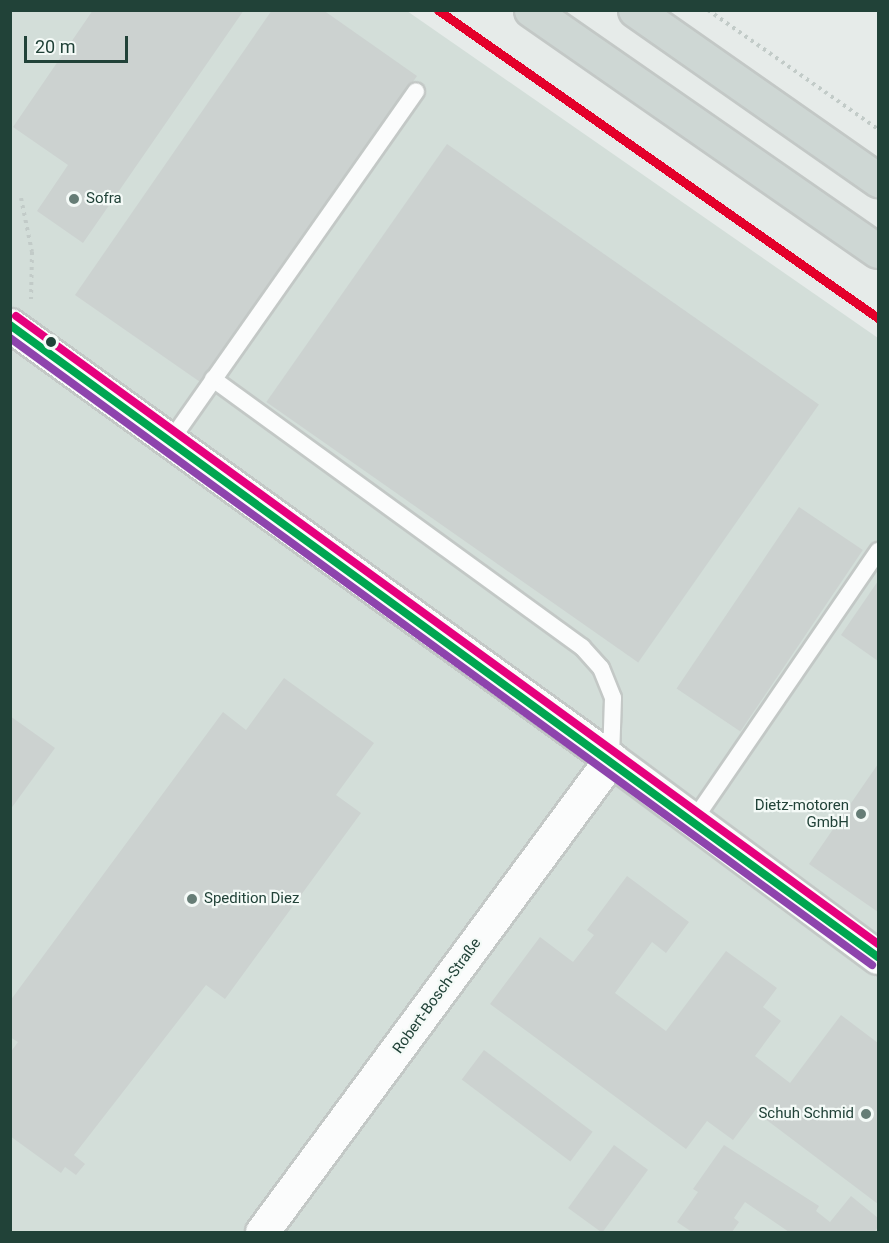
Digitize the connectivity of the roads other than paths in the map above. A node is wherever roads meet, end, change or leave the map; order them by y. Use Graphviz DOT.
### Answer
graph roads {
  1 [pos="531,10"];
  2 [pos="634,10"];
  3 [pos="416,92"];
  4 [pos="879,180"];
  5 [pos="879,251"];
  6 [pos="20,332"];
  7 [pos="213,379"];
  8 [pos="171,440"];
  9 [pos="879,551"];
  10 [pos="611,759"];
  11 [pos="694,820"];
  12 [pos="879,957"];
  13 [pos="262,1233"];
  1 -- 5 [label="main road"];
  2 -- 4 [label="main road"];
  3 -- 7 [label="lane"];
  6 -- 8 [label="street"];
  7 -- 8 [label="lane"];
  7 -- 10 [label="lane"];
  8 -- 10 [label="street"];
  9 -- 11 [label="lane"];
  10 -- 11 [label="street"];
  10 -- 13 [label="street, Robert-Bosch-Straße"];
  11 -- 12 [label="street"];
}
